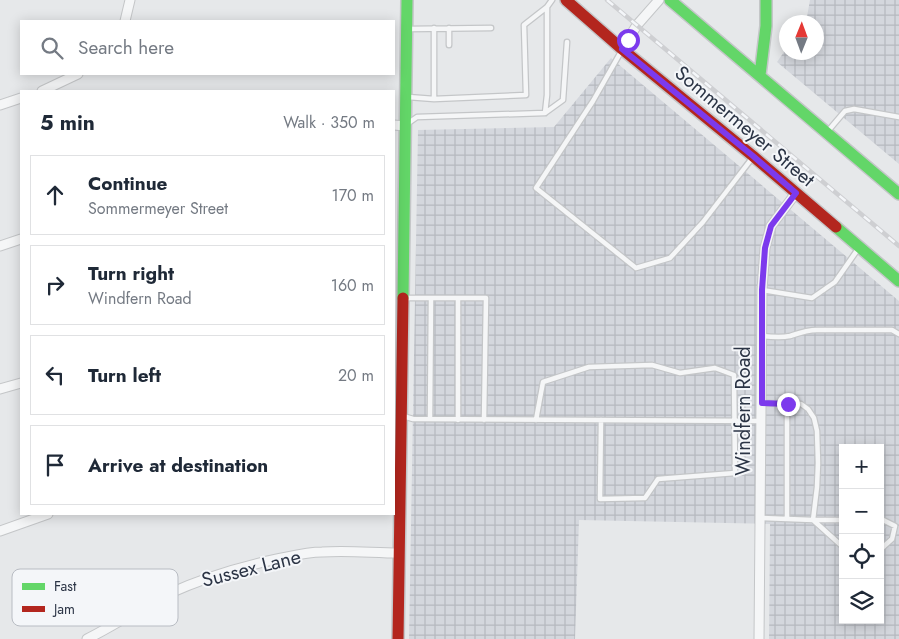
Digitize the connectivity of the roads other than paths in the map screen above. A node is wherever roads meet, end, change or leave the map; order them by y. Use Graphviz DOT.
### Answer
graph roads {
  1 [pos="130,0"];
  2 [pos="407,0"];
  3 [pos="552,0"];
  4 [pos="566,0"];
  5 [pos="658,0"];
  6 [pos="670,0"];
  7 [pos="766,0"];
  8 [pos="547,7"];
  9 [pos="126,20"];
  10 [pos="434,28"];
  11 [pos="448,28"];
  12 [pos="491,28"];
  13 [pos="406,29"];
  14 [pos="567,42"];
  15 [pos="449,45"];
  16 [pos="622,49"];
  17 [pos="76,75"];
  18 [pos="760,75"];
  19 [pos="44,90"];
  20 [pos="406,97"];
  21 [pos="20,98"];
  22 [pos="434,99"];
  23 [pos="0,105"];
  24 [pos="545,113"];
  25 [pos="899,117"];
  26 [pos="399,125"];
  27 [pos="827,132"];
  28 [pos="753,156"];
  29 [pos="796,193"];
  30 [pos="899,194"];
  31 [pos="20,239"];
  32 [pos="0,246"];
  33 [pos="859,248"];
  34 [pos="398,267"];
  35 [pos="899,281"];
  36 [pos="762,290"];
  37 [pos="402,298"];
  38 [pos="431,298"];
  39 [pos="458,298"];
  40 [pos="899,334"];
  41 [pos="762,336"];
  42 [pos="20,383"];
  43 [pos="0,389"];
  44 [pos="762,403"];
  45 [pos="788,404"];
  46 [pos="397,414"];
  47 [pos="430,419"];
  48 [pos="458,420"];
  49 [pos="484,420"];
  50 [pos="536,420"];
  51 [pos="601,420"];
  52 [pos="734,421"];
  53 [pos="761,421"];
  54 [pos="45,515"];
  55 [pos="761,518"];
  56 [pos="788,519"];
  57 [pos="813,520"];
  58 [pos="839,520"];
  59 [pos="884,520"];
  60 [pos="0,531"];
  61 [pos="839,543"];
  62 [pos="884,546"];
  63 [pos="399,553"];
  64 [pos="178,590"];
  65 [pos="110,626"];
  66 [pos="88,639"];
  67 [pos="398,639"];
  68 [pos="759,639"];
  1 -- 9 [label="street"];
  2 -- 13 [label="street"];
  3 -- 8 [label="lane"];
  4 -- 16 [label="street, Sommermeyer Street"];
  5 -- 16 [label="street"];
  6 -- 18 [label="street"];
  7 -- 18 [label="street"];
  8 -- 22 [label="lane"];
  8 -- 24 [label="lane"];
  10 -- 11 [label="lane"];
  10 -- 13 [label="lane"];
  10 -- 22 [label="lane"];
  11 -- 12 [label="lane"];
  11 -- 15 [label="lane"];
  13 -- 20 [label="street"];
  14 -- 24 [label="lane"];
  16 -- 28 [label="street, Sommermeyer Street"];
  16 -- 28 [label="lane"];
  17 -- 19 [label="street"];
  18 -- 27 [label="street"];
  20 -- 22 [label="lane"];
  20 -- 26 [label="street"];
  21 -- 23 [label="street"];
  24 -- 26 [label="lane"];
  25 -- 27 [label="lane"];
  26 -- 34 [label="street"];
  27 -- 30 [label="street"];
  28 -- 29 [label="street, Sommermeyer Street"];
  29 -- 33 [label="street, Sommermeyer Street"];
  29 -- 36 [label="street, Windfern Road"];
  31 -- 32 [label="street"];
  33 -- 35 [label="street, Sommermeyer Street"];
  33 -- 36 [label="lane"];
  34 -- 37 [label="street"];
  36 -- 41 [label="street, Windfern Road"];
  37 -- 38 [label="lane"];
  37 -- 46 [label="street"];
  38 -- 39 [label="lane"];
  38 -- 47 [label="lane"];
  39 -- 48 [label="lane"];
  39 -- 49 [label="lane"];
  40 -- 41 [label="lane"];
  41 -- 44 [label="street, Windfern Road"];
  42 -- 43 [label="street"];
  44 -- 45 [label="lane"];
  44 -- 53 [label="street, Windfern Road"];
  45 -- 56 [label="lane"];
  45 -- 57 [label="lane"];
  46 -- 47 [label="lane"];
  46 -- 63 [label="street"];
  47 -- 48 [label="lane"];
  48 -- 49 [label="lane"];
  49 -- 50 [label="lane"];
  50 -- 51 [label="lane"];
  50 -- 52 [label="lane"];
  51 -- 52 [label="lane"];
  51 -- 52 [label="lane"];
  52 -- 53 [label="lane"];
  53 -- 55 [label="street, Windfern Road"];
  54 -- 60 [label="street"];
  55 -- 56 [label="lane"];
  55 -- 68 [label="street, Windfern Road"];
  56 -- 57 [label="lane"];
  57 -- 58 [label="lane"];
  57 -- 61 [label="lane"];
  59 -- 62 [label="lane"];
  63 -- 64 [label="street, Sussex Lane"];
  63 -- 67 [label="street"];
  65 -- 66 [label="street, Sussex Lane"];
}
